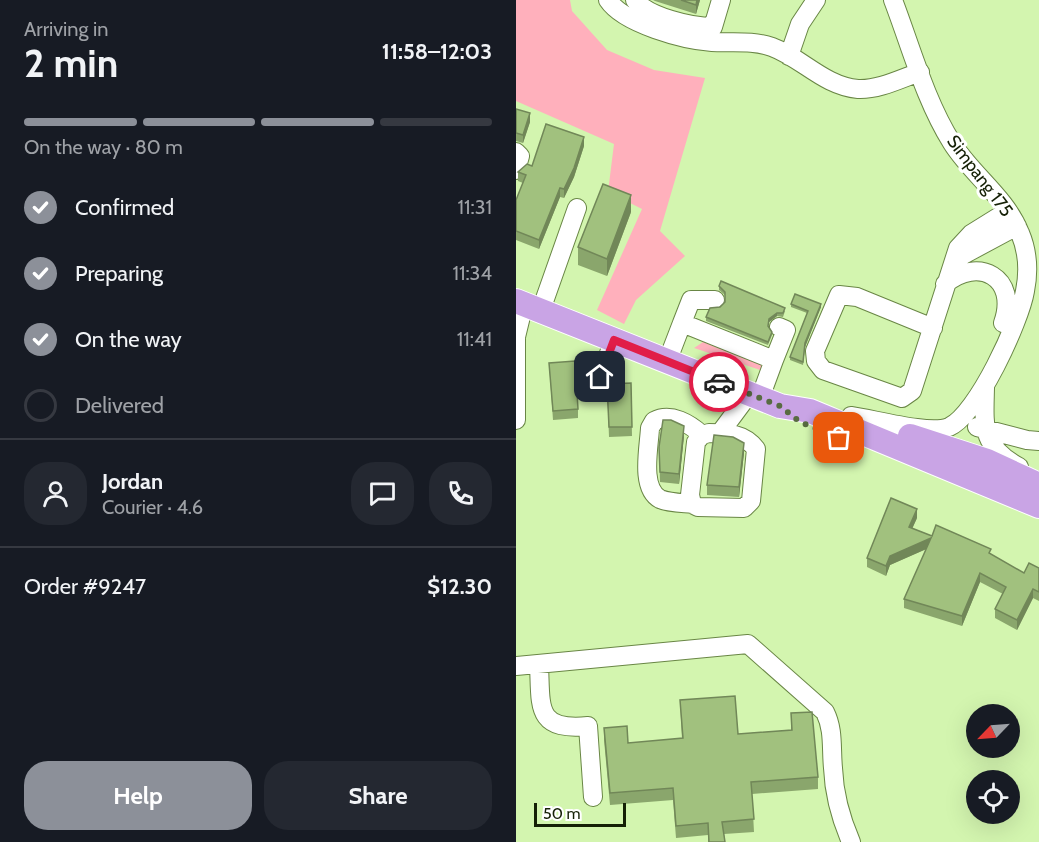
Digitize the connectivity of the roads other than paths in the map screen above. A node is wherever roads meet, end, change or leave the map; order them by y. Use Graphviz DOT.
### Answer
graph roads {
  1 [pos="608,0"];
  2 [pos="721,0"];
  3 [pos="816,0"];
  4 [pos="893,0"];
  5 [pos="638,10"];
  6 [pos="701,34"];
  7 [pos="789,56"];
  8 [pos="920,72"];
  9 [pos="516,152"];
  10 [pos="516,170"];
  11 [pos="577,208"];
  12 [pos="1012,218"];
  13 [pos="948,275"];
  14 [pos="715,300"];
  15 [pos="527,305"];
  16 [pos="682,323"];
  17 [pos="779,327"];
  18 [pos="933,328"];
  19 [pos="614,340"];
  20 [pos="774,360"];
  21 [pos="667,362"];
  22 [pos="600,377"];
  23 [pos="986,385"];
  24 [pos="763,399"];
  25 [pos="810,411"];
  26 [pos="851,416"];
  27 [pos="516,420"];
  28 [pos="958,422"];
  29 [pos="985,428"];
  30 [pos="711,434"];
  31 [pos="1039,441"];
  32 [pos="1039,478"];
  33 [pos="1039,485"];
  34 [pos="692,504"];
  35 [pos="1039,506"];
  36 [pos="1039,523"];
  37 [pos="539,664"];
  38 [pos="516,666"];
  39 [pos="593,797"];
  40 [pos="851,842"];
  1 -- 5 [label="street"];
  2 -- 6 [label="street"];
  3 -- 7 [label="street"];
  4 -- 8 [label="street, Simpang 175"];
  5 -- 6 [label="street"];
  6 -- 7 [label="street"];
  7 -- 8 [label="street"];
  8 -- 12 [label="street, Simpang 175"];
  9 -- 10 [label="street"];
  11 -- 15 [label="street"];
  12 -- 13 [label="street"];
  12 -- 23 [label="street, Simpang 175"];
  13 -- 18 [label="street"];
  13 -- 23 [label="street"];
  14 -- 16 [label="street"];
  15 -- 19 [label="main road"];
  15 -- 27 [label="street"];
  16 -- 20 [label="street"];
  16 -- 21 [label="street"];
  17 -- 20 [label="street"];
  18 -- 18 [label="street"];
  19 -- 21 [label="main road"];
  19 -- 22 [label="street"];
  20 -- 24 [label="street"];
  21 -- 24 [label="main road"];
  23 -- 28 [label="street, Simpang 175"];
  23 -- 29 [label="street, Simpang 175"];
  24 -- 25 [label="main road"];
  24 -- 30 [label="street"];
  24 -- 36 [label="main road"];
  25 -- 26 [label="main road"];
  25 -- 35 [label="main road"];
  26 -- 28 [label="street"];
  26 -- 33 [label="main road"];
  28 -- 29 [label="street"];
  29 -- 31 [label="street"];
  29 -- 32 [label="street, Simpang 175"];
  30 -- 34 [label="street"];
  30 -- 34 [label="street"];
  30 -- 34 [label="street"];
  37 -- 38 [label="street"];
  37 -- 39 [label="street"];
  37 -- 40 [label="street"];
}
